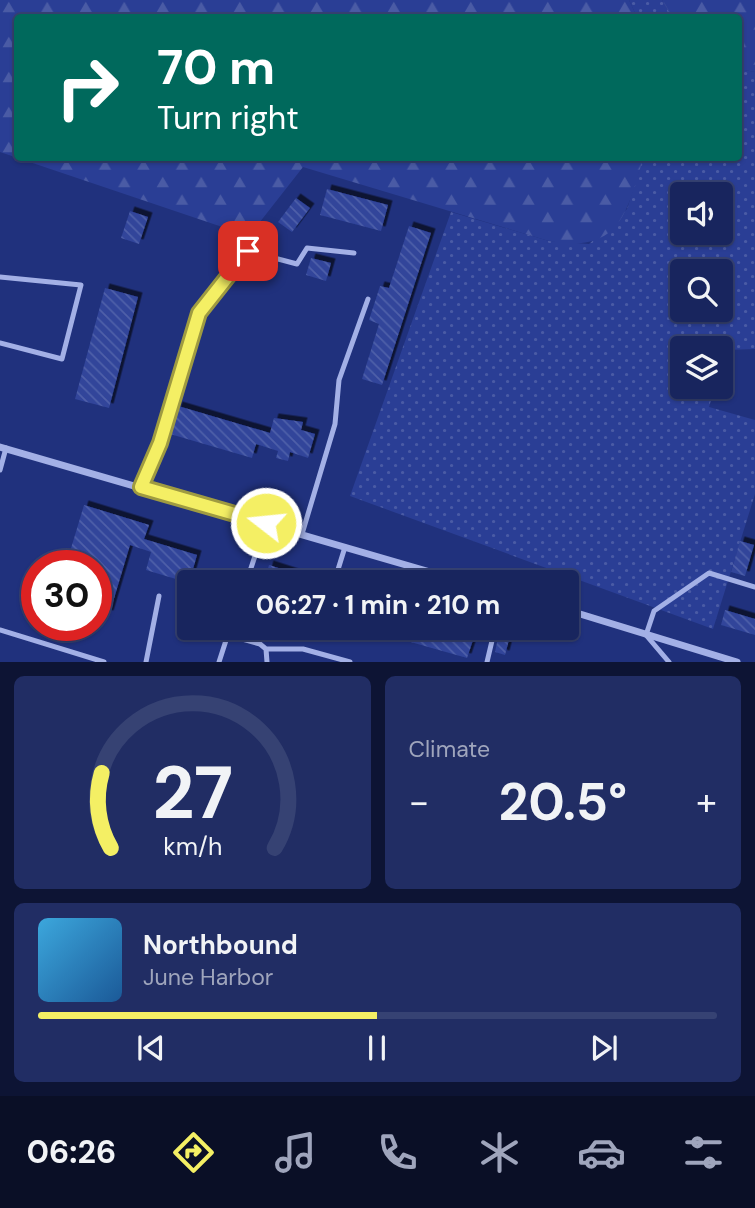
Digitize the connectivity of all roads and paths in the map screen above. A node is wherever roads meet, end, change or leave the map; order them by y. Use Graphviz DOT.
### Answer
graph roads {
  1 [pos="354,253"];
  2 [pos="0,277"];
  3 [pos="368,299"];
  4 [pos="0,343"];
  5 [pos="3,448"];
  6 [pos="0,470"];
  7 [pos="141,487"];
  8 [pos="266,523"];
  9 [pos="302,534"];
  10 [pos="345,547"];
  11 [pos="250,570"];
  12 [pos="338,570"];
  13 [pos="424,570"];
  14 [pos="755,587"];
  15 [pos="159,596"];
  16 [pos="579,614"];
  17 [pos="0,630"];
  18 [pos="646,635"];
  19 [pos="226,640"];
  20 [pos="250,640"];
  21 [pos="492,640"];
  22 [pos="266,649"];
  23 [pos="104,662"];
  24 [pos="146,662"];
  25 [pos="219,662"];
  26 [pos="267,662"];
  27 [pos="350,662"];
  28 [pos="486,662"];
  29 [pos="668,662"];
  30 [pos="737,662"];
  1 -- 7 [label="lane"];
  2 -- 4 [label="lane"];
  3 -- 9 [label="lane"];
  5 -- 6 [label="lane"];
  5 -- 7 [label="street"];
  7 -- 8 [label="street"];
  8 -- 9 [label="street"];
  8 -- 11 [label="lane"];
  9 -- 10 [label="street"];
  10 -- 12 [label="lane"];
  10 -- 13 [label="street"];
  14 -- 18 [label="lane"];
  15 -- 24 [label="lane"];
  16 -- 18 [label="street"];
  17 -- 23 [label="lane"];
  18 -- 29 [label="lane"];
  18 -- 30 [label="street"];
  19 -- 25 [label="lane"];
  20 -- 22 [label="lane"];
  21 -- 28 [label="lane"];
  22 -- 26 [label="lane"];
  22 -- 27 [label="lane"];
}
